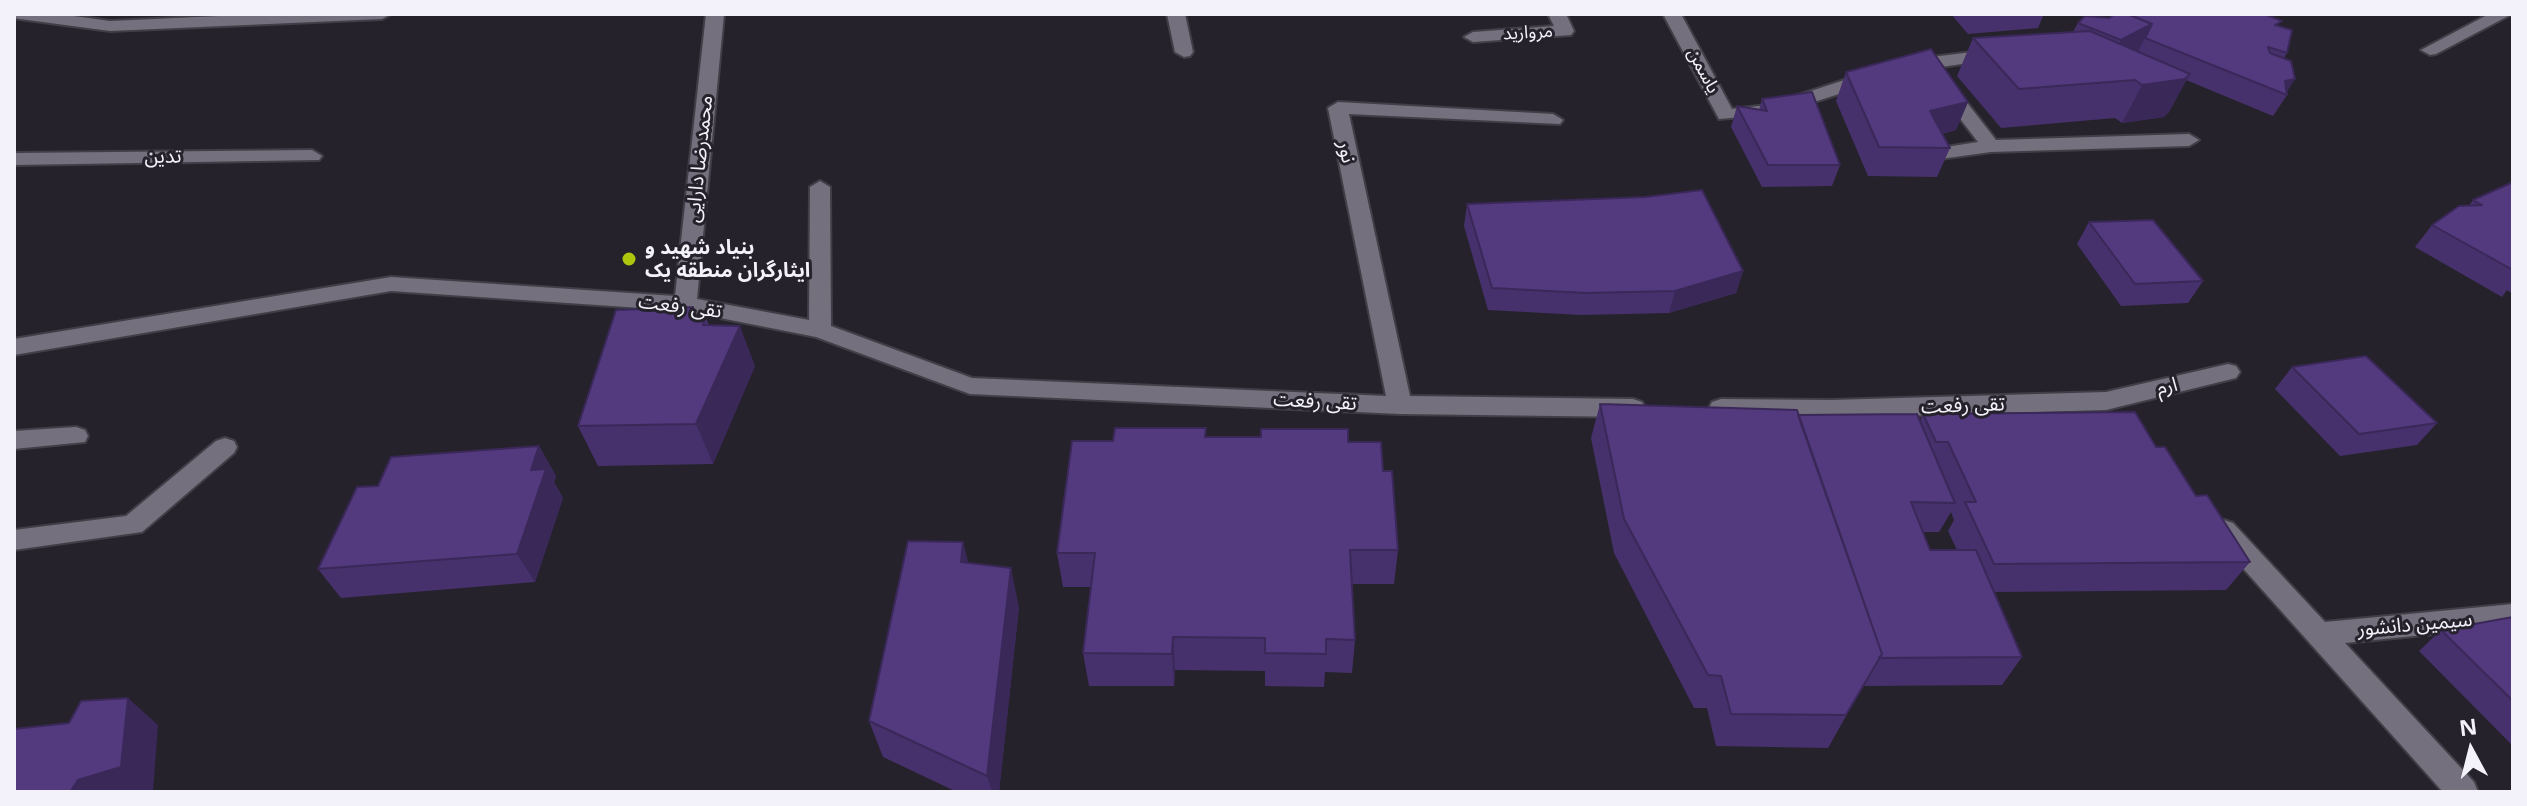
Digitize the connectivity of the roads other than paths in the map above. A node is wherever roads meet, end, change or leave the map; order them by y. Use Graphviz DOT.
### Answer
graph roads {
  1 [pos="20,14"];
  2 [pos="382,14"];
  3 [pos="715,14"];
  4 [pos="1176,14"];
  5 [pos="1557,14"];
  6 [pos="1672,14"];
  7 [pos="2503,14"];
  8 [pos="1473,37"];
  9 [pos="2430,50"];
  10 [pos="1184,52"];
  11 [pos="2012,53"];
  12 [pos="1926,62"];
  13 [pos="1553,120"];
  14 [pos="2189,140"];
  15 [pos="1991,146"];
  16 [pos="1940,153"];
  17 [pos="312,156"];
  18 [pos="14,159"];
  19 [pos="820,187"];
  20 [pos="685,304"];
  21 [pos="820,330"];
  22 [pos="18,351"];
  23 [pos="2228,372"];
  24 [pos="2106,401"];
  25 [pos="1400,405"];
  26 [pos="1656,408"];
  27 [pos="1703,408"];
  28 [pos="2127,425"];
  29 [pos="76,436"];
  30 [pos="14,440"];
  31 [pos="225,447"];
  32 [pos="2201,506"];
  33 [pos="14,540"];
  34 [pos="2513,615"];
  35 [pos="2318,634"];
  36 [pos="2463,792"];
  1 -- 2 [label="street"];
  3 -- 20 [label="street, محمدرضا دارایی"];
  4 -- 10 [label="street"];
  5 -- 8 [label="street, مروارید"];
  6 -- 12 [label="street, یاسمن"];
  7 -- 9 [label="street"];
  11 -- 12 [label="street, یاسمن"];
  12 -- 15 [label="street"];
  13 -- 25 [label="street, نور"];
  14 -- 15 [label="street"];
  15 -- 16 [label="street"];
  17 -- 18 [label="street, تدین"];
  19 -- 21 [label="street"];
  20 -- 21 [label="street, تقی رفعت"];
  20 -- 22 [label="street, تقی رفعت"];
  21 -- 25 [label="street, تقی رفعت"];
  23 -- 24 [label="street, ارم"];
  24 -- 27 [label="street, تقی رفعت"];
  24 -- 28 [label="street"];
  25 -- 26 [label="street, تقی رفعت"];
  29 -- 30 [label="street"];
  31 -- 33 [label="street"];
  32 -- 35 [label="street"];
  34 -- 35 [label="street, سیمین دانشور"];
  35 -- 36 [label="street"];
}
